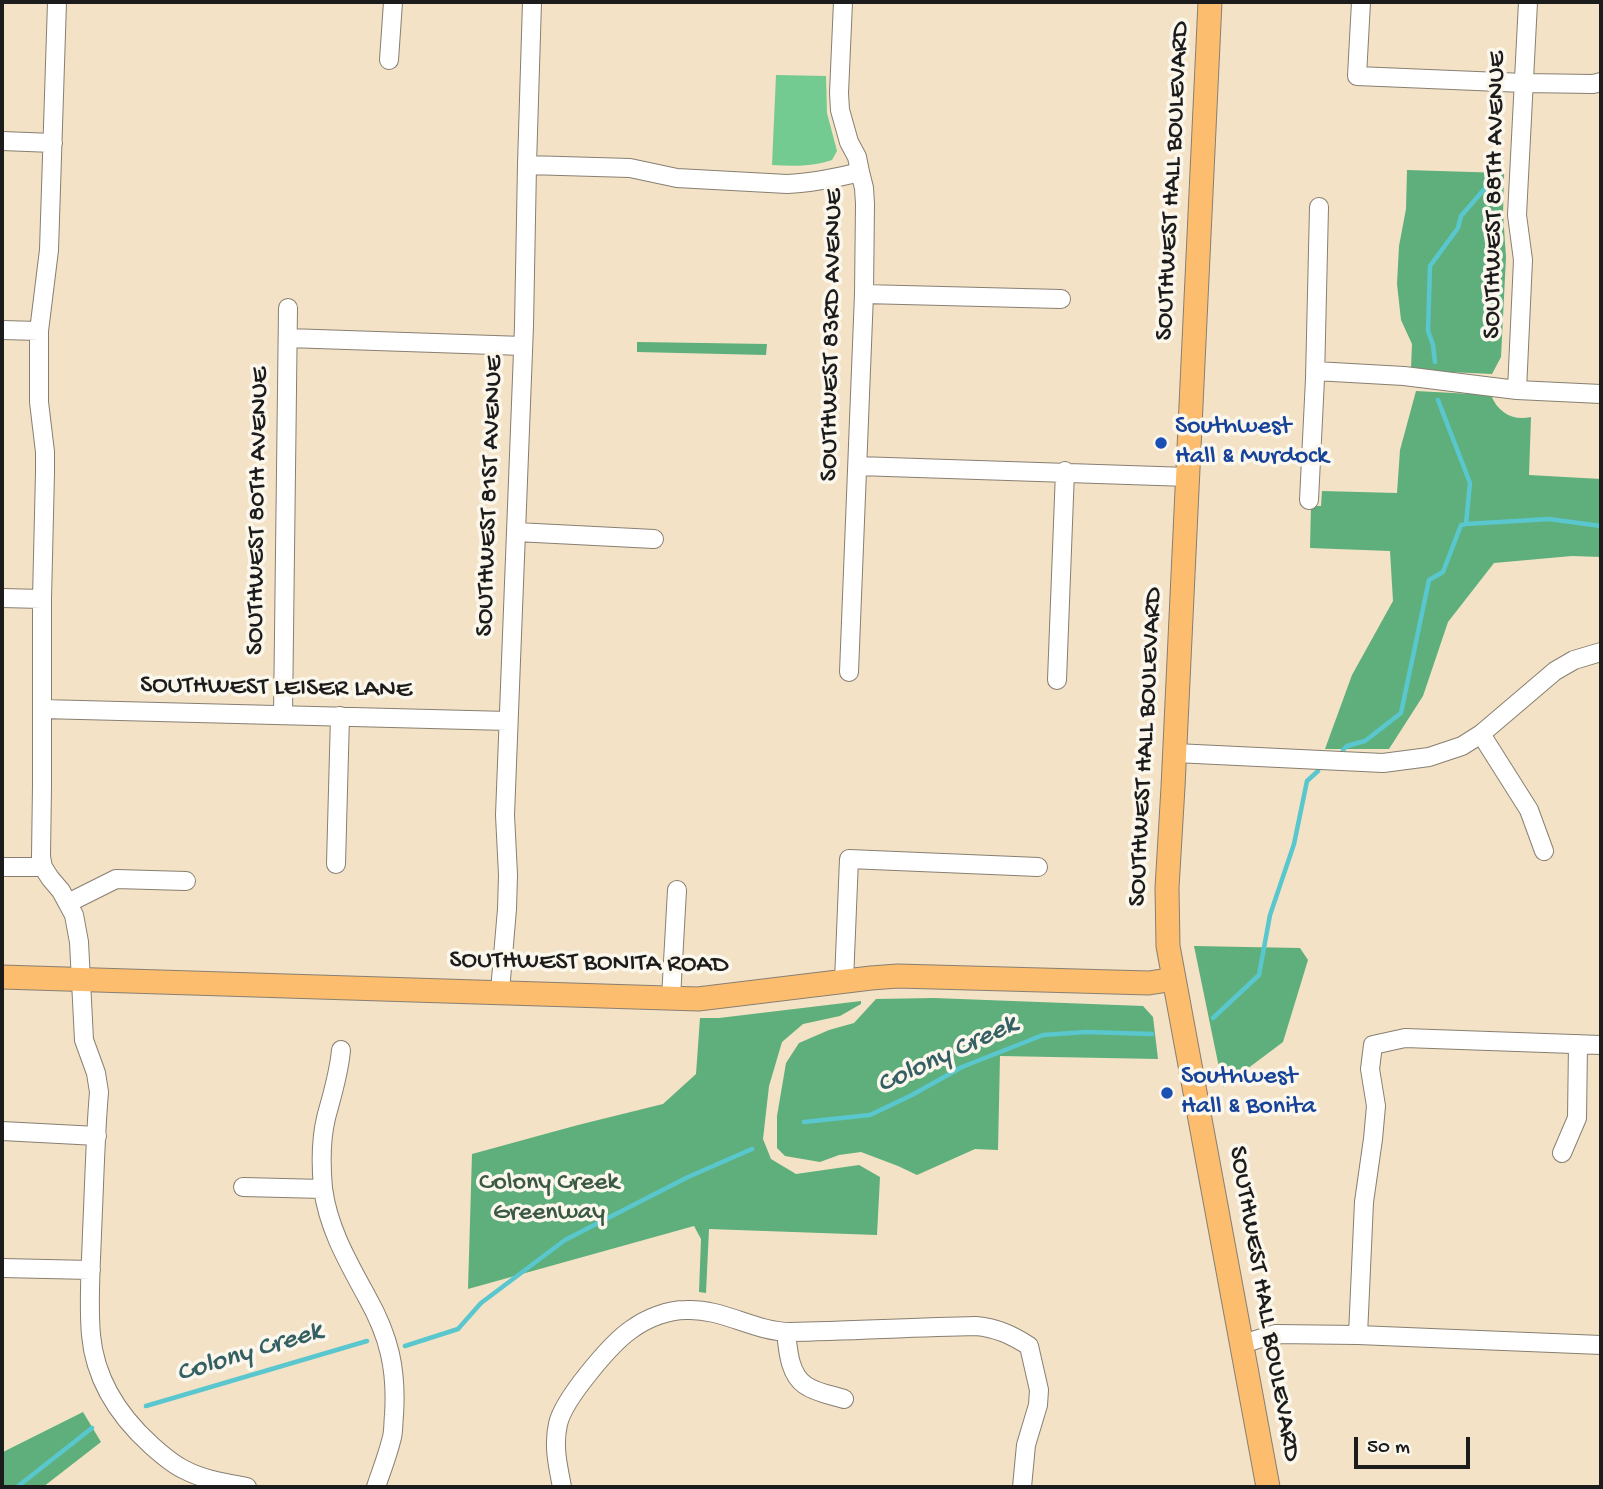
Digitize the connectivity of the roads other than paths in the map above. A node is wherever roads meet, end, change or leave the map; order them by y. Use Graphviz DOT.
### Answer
graph roads {
  1 [pos="57,2"];
  2 [pos="393,2"];
  3 [pos="532,2"];
  4 [pos="843,2"];
  5 [pos="1210,2"];
  6 [pos="1362,2"];
  7 [pos="1528,2"];
  8 [pos="389,60"];
  9 [pos="1601,82"];
  10 [pos="1524,83"];
  11 [pos="2,141"];
  12 [pos="53,142"];
  13 [pos="527,165"];
  14 [pos="860,172"];
  15 [pos="1320,207"];
  16 [pos="864,294"];
  17 [pos="1060,299"];
  18 [pos="288,308"];
  19 [pos="2,330"];
  20 [pos="39,331"];
  21 [pos="288,338"];
  22 [pos="523,346"];
  23 [pos="1315,371"];
  24 [pos="1517,390"];
  25 [pos="1601,394"];
  26 [pos="858,466"];
  27 [pos="1065,471"];
  28 [pos="1188,477"];
  29 [pos="1309,500"];
  30 [pos="516,532"];
  31 [pos="654,540"];
  32 [pos="2,598"];
  33 [pos="42,599"];
  34 [pos="1601,652"];
  35 [pos="849,672"];
  36 [pos="1057,680"];
  37 [pos="41,709"];
  38 [pos="283,715"];
  39 [pos="340,716"];
  40 [pos="508,721"];
  41 [pos="1481,734"];
  42 [pos="1175,753"];
  43 [pos="1544,851"];
  44 [pos="336,864"];
  45 [pos="2,866"];
  46 [pos="43,867"];
  47 [pos="1038,867"];
  48 [pos="186,881"];
  49 [pos="677,890"];
  50 [pos="68,903"];
  51 [pos="2,977"];
  52 [pos="80,979"];
  53 [pos="1174,979"];
  54 [pos="844,981"];
  55 [pos="500,991"];
  56 [pos="671,998"];
  57 [pos="1578,1044"];
  58 [pos="1601,1045"];
  59 [pos="341,1050"];
  60 [pos="2,1131"];
  61 [pos="97,1136"];
  62 [pos="1562,1153"];
  63 [pos="243,1187"];
  64 [pos="323,1189"];
  65 [pos="2,1268"];
  66 [pos="91,1270"];
  67 [pos="786,1332"];
  68 [pos="1357,1335"];
  69 [pos="1241,1344"];
  70 [pos="1601,1345"];
  71 [pos="844,1399"];
  72 [pos="247,1487"];
  73 [pos="376,1487"];
  74 [pos="562,1487"];
  75 [pos="1022,1487"];
  76 [pos="1268,1487"];
  1 -- 12 [label="street"];
  2 -- 8 [label="street"];
  3 -- 13 [label="street, SOUTHWEST 81ST AVENUE"];
  4 -- 14 [label="street, SOUTHWEST 83RD AVENUE"];
  5 -- 28 [label="main road, SOUTHWEST HALL BOULEVARD"];
  6 -- 10 [label="street"];
  7 -- 10 [label="street, SOUTHWEST 88TH AVENUE"];
  9 -- 10 [label="street"];
  10 -- 24 [label="street, SOUTHWEST 88TH AVENUE"];
  11 -- 12 [label="street"];
  12 -- 20 [label="street"];
  13 -- 14 [label="street"];
  13 -- 22 [label="street, SOUTHWEST 81ST AVENUE"];
  14 -- 16 [label="street, SOUTHWEST 83RD AVENUE"];
  15 -- 23 [label="street"];
  16 -- 17 [label="street"];
  16 -- 26 [label="street, SOUTHWEST 83RD AVENUE"];
  18 -- 21 [label="street, SOUTHWEST 80TH AVENUE"];
  19 -- 20 [label="street"];
  20 -- 33 [label="street"];
  21 -- 22 [label="street"];
  21 -- 38 [label="street, SOUTHWEST 80TH AVENUE"];
  22 -- 30 [label="street, SOUTHWEST 81ST AVENUE"];
  23 -- 24 [label="street"];
  23 -- 29 [label="street"];
  24 -- 25 [label="street"];
  26 -- 27 [label="street"];
  26 -- 35 [label="street, SOUTHWEST 83RD AVENUE"];
  27 -- 28 [label="street"];
  27 -- 36 [label="street"];
  28 -- 42 [label="main road, SOUTHWEST HALL BOULEVARD"];
  30 -- 31 [label="street"];
  30 -- 40 [label="street, SOUTHWEST 81ST AVENUE"];
  32 -- 33 [label="street"];
  33 -- 37 [label="street"];
  34 -- 41 [label="street"];
  37 -- 38 [label="street, SOUTHWEST LEISER LANE"];
  37 -- 46 [label="street"];
  38 -- 39 [label="street, SOUTHWEST LEISER LANE"];
  39 -- 40 [label="street, SOUTHWEST LEISER LANE"];
  39 -- 44 [label="street"];
  40 -- 55 [label="street, SOUTHWEST 81ST AVENUE"];
  41 -- 42 [label="street"];
  41 -- 43 [label="street"];
  42 -- 53 [label="main road, SOUTHWEST HALL BOULEVARD"];
  45 -- 46 [label="street"];
  46 -- 50 [label="street"];
  47 -- 54 [label="street"];
  48 -- 50 [label="street"];
  49 -- 56 [label="street"];
  50 -- 52 [label="street"];
  51 -- 52 [label="main road, SOUTHWEST BONITA ROAD"];
  52 -- 55 [label="main road, SOUTHWEST BONITA ROAD"];
  52 -- 61 [label="street"];
  53 -- 54 [label="main road, SOUTHWEST BONITA ROAD"];
  53 -- 69 [label="main road, SOUTHWEST HALL BOULEVARD"];
  54 -- 56 [label="main road, SOUTHWEST BONITA ROAD"];
  55 -- 56 [label="main road, SOUTHWEST BONITA ROAD"];
  57 -- 58 [label="street"];
  57 -- 62 [label="street"];
  57 -- 68 [label="street"];
  59 -- 64 [label="street"];
  60 -- 61 [label="street"];
  61 -- 66 [label="street"];
  63 -- 64 [label="street"];
  64 -- 73 [label="street"];
  65 -- 66 [label="street"];
  66 -- 72 [label="street"];
  67 -- 71 [label="street"];
  67 -- 74 [label="street"];
  67 -- 75 [label="street"];
  68 -- 69 [label="street"];
  68 -- 70 [label="street"];
  69 -- 76 [label="main road, SOUTHWEST HALL BOULEVARD"];
}
